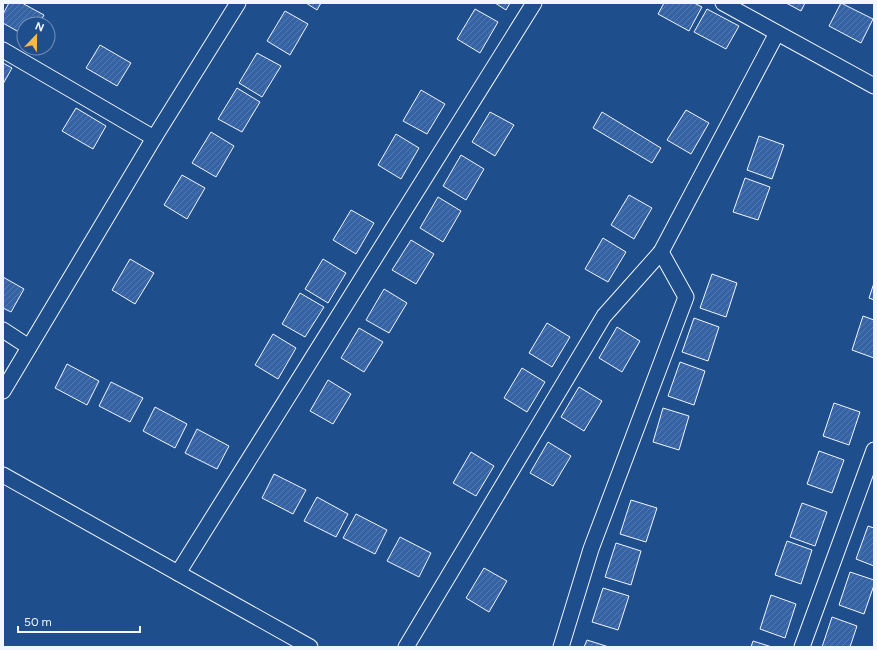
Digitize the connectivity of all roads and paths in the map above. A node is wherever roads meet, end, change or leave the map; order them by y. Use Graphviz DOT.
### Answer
graph roads {
  1 [pos="238,3"];
  2 [pos="534,3"];
  3 [pos="723,3"];
  4 [pos="777,33"];
  5 [pos="3,50"];
  6 [pos="874,86"];
  7 [pos="154,138"];
  8 [pos="661,252"];
  9 [pos="3,330"];
  10 [pos="29,347"];
  11 [pos="3,391"];
  12 [pos="874,450"];
  13 [pos="3,475"];
  14 [pos="178,573"];
  15 [pos="310,647"];
  16 [pos="406,647"];
  17 [pos="561,647"];
  18 [pos="802,647"];
  1 -- 7 [label="street"];
  2 -- 14 [label="street"];
  3 -- 4 [label="street"];
  4 -- 6 [label="street"];
  4 -- 8 [label="street"];
  5 -- 7 [label="street"];
  7 -- 10 [label="street"];
  8 -- 16 [label="street"];
  8 -- 17 [label="street"];
  9 -- 10 [label="street"];
  10 -- 11 [label="street"];
  12 -- 18 [label="street"];
  13 -- 14 [label="street"];
  14 -- 15 [label="street"];
}
